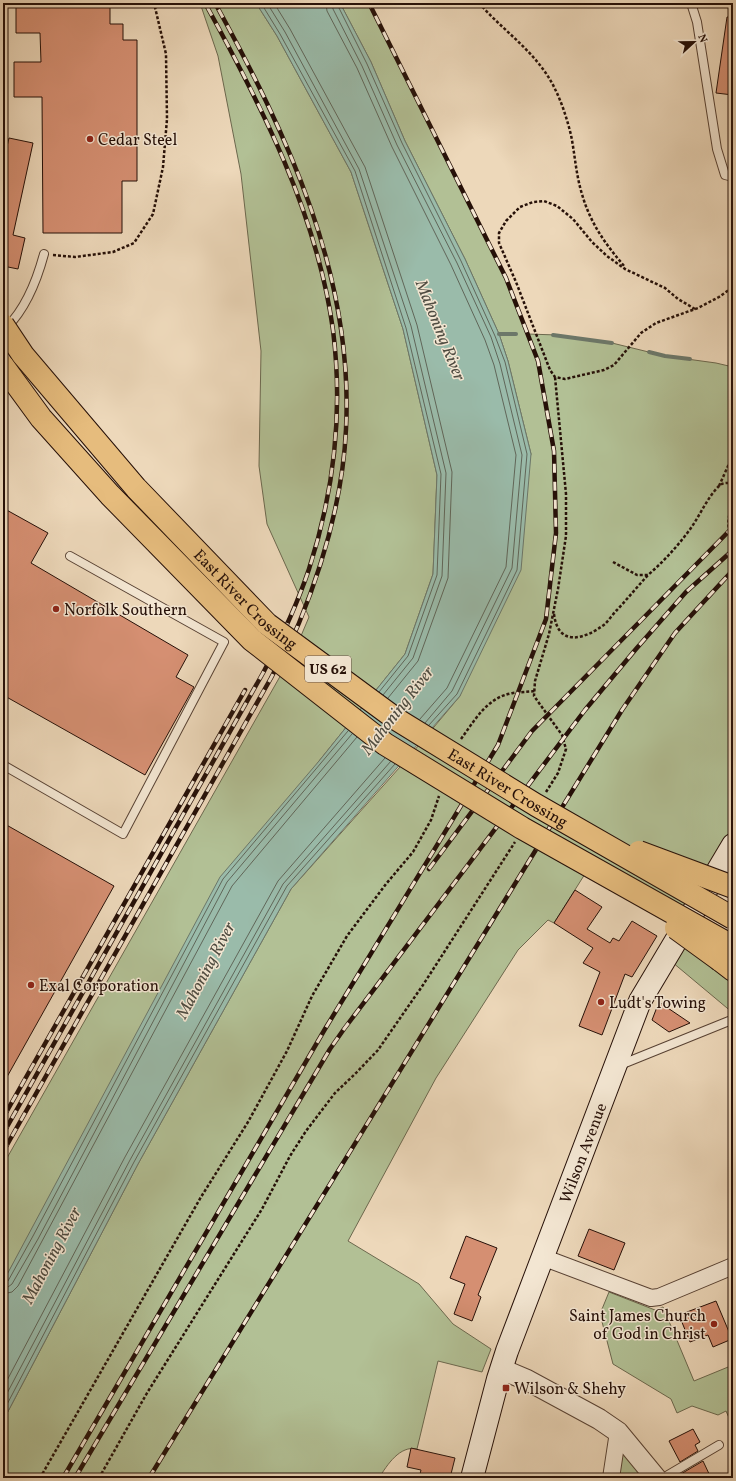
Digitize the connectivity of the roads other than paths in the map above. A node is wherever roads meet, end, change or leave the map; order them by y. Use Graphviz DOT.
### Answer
graph roads {
  1 [pos="691,3"];
  2 [pos="733,177"];
  3 [pos="44,254"];
  4 [pos="3,324"];
  5 [pos="3,331"];
  6 [pos="3,366"];
  7 [pos="34,400"];
  8 [pos="70,556"];
  9 [pos="3,766"];
  10 [pos="573,827"];
  11 [pos="733,845"];
  12 [pos="733,887"];
  13 [pos="733,918"];
  14 [pos="729,956"];
  15 [pos="729,1021"];
  16 [pos="614,1067"];
  17 [pos="542,1257"];
  18 [pos="733,1266"];
  19 [pos="501,1369"];
  20 [pos="618,1432"];
  21 [pos="719,1445"];
  22 [pos="472,1478"];
  23 [pos="612,1478"];
  24 [pos="656,1478"];
  25 [pos="663,1478"];
  1 -- 2 [label="lane"];
  3 -- 5 [label="lane"];
  4 -- 10 [label="highway, East River Crossing / US 62, bridge"];
  6 -- 7 [label="street"];
  6 -- 14 [label="highway, East River Crossing / US 62, bridge"];
  8 -- 9 [label="lane"];
  10 -- 12 [label="highway, bridge"];
  10 -- 13 [label="highway, East River Crossing / US 62, bridge"];
  11 -- 16 [label="main road, Wilson Avenue"];
  15 -- 16 [label="lane"];
  16 -- 17 [label="main road, Wilson Avenue"];
  17 -- 18 [label="street"];
  17 -- 19 [label="main road, Wilson Avenue"];
  19 -- 20 [label="street"];
  19 -- 22 [label="main road, Wilson Avenue"];
  20 -- 23 [label="street"];
  20 -- 24 [label="street"];
  21 -- 25 [label="lane"];
}
